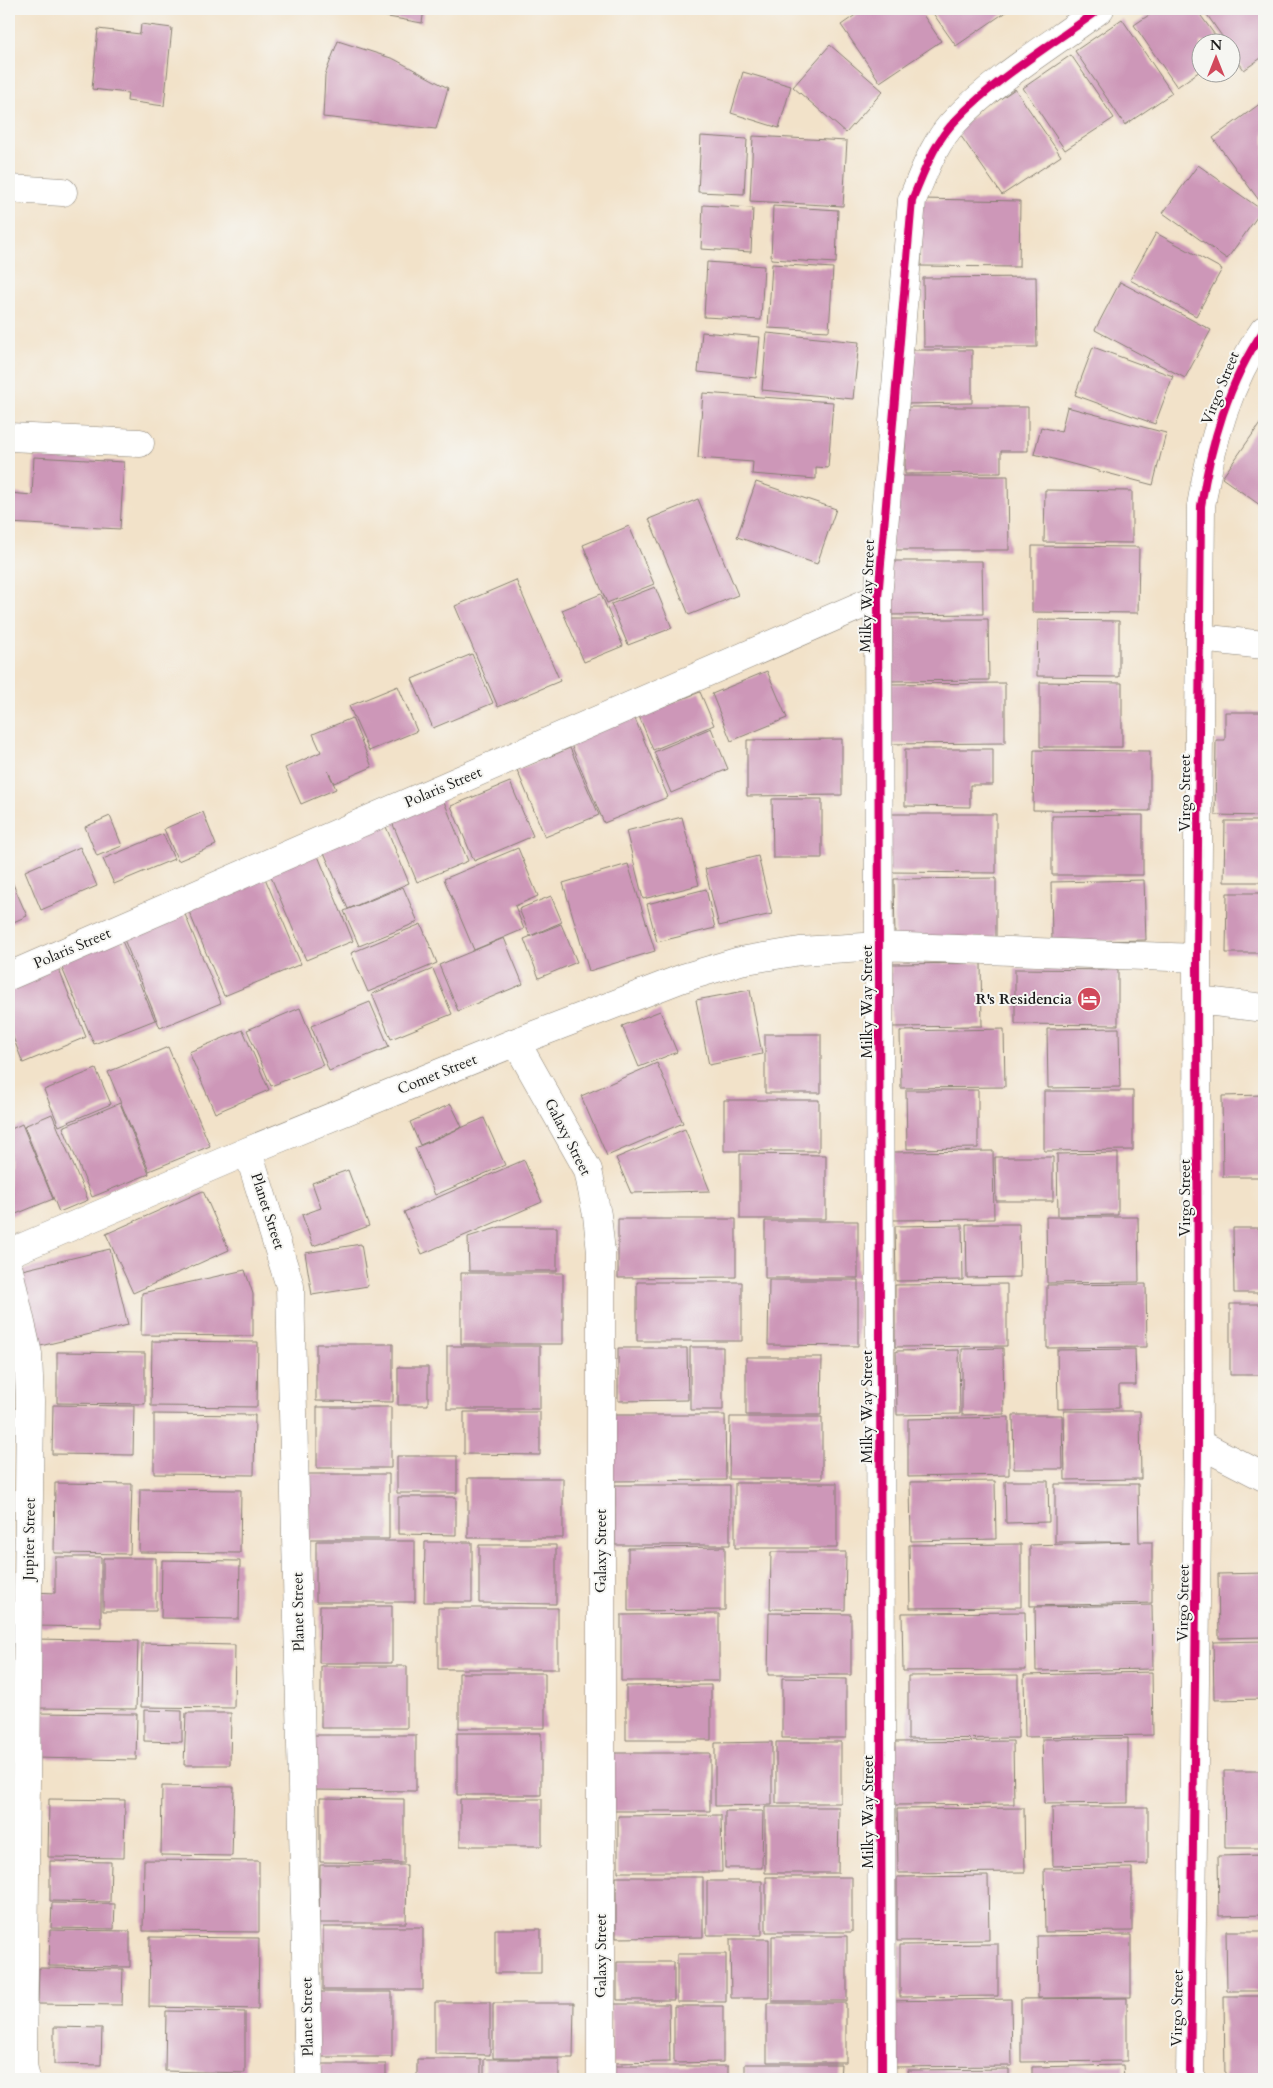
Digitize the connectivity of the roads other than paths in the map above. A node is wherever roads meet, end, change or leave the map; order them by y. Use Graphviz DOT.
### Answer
graph roads {
  1 [pos="1100,9"];
  2 [pos="9,189"];
  3 [pos="63,192"];
  4 [pos="1264,330"];
  5 [pos="9,437"];
  6 [pos="140,443"];
  7 [pos="878,598"];
  8 [pos="1200,638"];
  9 [pos="1264,645"];
  10 [pos="880,946"];
  11 [pos="1197,958"];
  12 [pos="9,976"];
  13 [pos="1198,1000"];
  14 [pos="1264,1008"];
  15 [pos="516,1042"];
  16 [pos="248,1151"];
  17 [pos="9,1253"];
  18 [pos="9,1270"];
  19 [pos="1198,1443"];
  20 [pos="1264,1477"];
  21 [pos="19,2070"];
  22 [pos="309,2079"];
  23 [pos="601,2079"];
  24 [pos="882,2079"];
  25 [pos="1190,2079"];
  1 -- 7 [label="street, Milky Way Street"];
  2 -- 3 [label="street"];
  4 -- 8 [label="street, Virgo Street"];
  5 -- 6 [label="street"];
  7 -- 10 [label="street, Milky Way Street"];
  7 -- 12 [label="street, Polaris Street"];
  8 -- 9 [label="street"];
  8 -- 11 [label="street, Virgo Street"];
  10 -- 11 [label="street, Comet Street"];
  10 -- 15 [label="street, Comet Street"];
  10 -- 24 [label="street, Milky Way Street"];
  11 -- 13 [label="street, Virgo Street"];
  13 -- 14 [label="street"];
  13 -- 19 [label="street, Virgo Street"];
  15 -- 16 [label="street, Comet Street"];
  15 -- 23 [label="street, Galaxy Street"];
  16 -- 17 [label="street, Comet Street"];
  16 -- 22 [label="street, Planet Street"];
  18 -- 21 [label="street, Jupiter Street"];
  19 -- 20 [label="street"];
  19 -- 25 [label="street, Virgo Street"];
}
